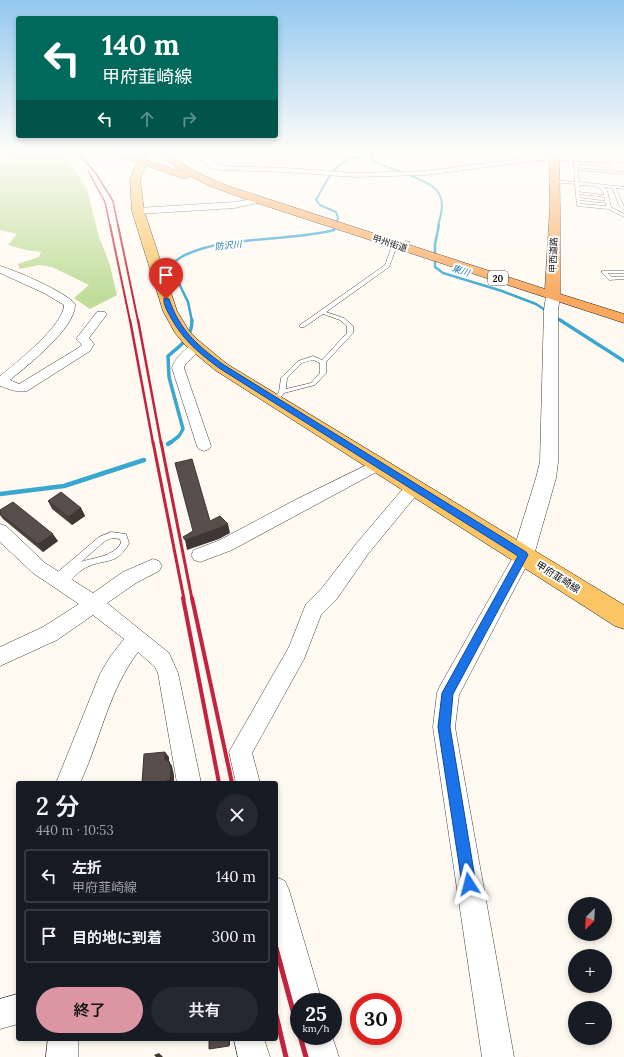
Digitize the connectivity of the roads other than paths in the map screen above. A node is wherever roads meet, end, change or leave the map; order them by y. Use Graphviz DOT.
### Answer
graph roads {
  1 [pos="136,200"];
  2 [pos="256,200"];
  3 [pos="259,200"];
  4 [pos="281,200"];
  5 [pos="283,200"];
  6 [pos="554,200"];
  7 [pos="578,200"];
  8 [pos="591,200"];
  9 [pos="619,200"];
  10 [pos="608,202"];
  11 [pos="137,205"];
  12 [pos="294,205"];
  13 [pos="610,208"];
  14 [pos="624,209"];
  15 [pos="624,216"];
  16 [pos="329,220"];
  17 [pos="404,244"];
  18 [pos="0,269"];
  19 [pos="624,272"];
  20 [pos="624,278"];
  21 [pos="552,291"];
  22 [pos="624,310"];
  23 [pos="322,312"];
  24 [pos="101,314"];
  25 [pos="624,319"];
  26 [pos="302,326"];
  27 [pos="190,341"];
  28 [pos="323,362"];
  29 [pos="1,381"];
  30 [pos="279,396"];
  31 [pos="204,446"];
  32 [pos="377,465"];
  33 [pos="413,488"];
  34 [pos="0,531"];
  35 [pos="200,555"];
  36 [pos="523,555"];
  37 [pos="153,566"];
  38 [pos="59,581"];
  39 [pos="94,604"];
  40 [pos="624,618"];
  41 [pos="137,638"];
  42 [pos="0,657"];
  43 [pos="69,781"];
  44 [pos="189,781"];
  45 [pos="247,781"];
  46 [pos="278,897"];
  47 [pos="305,993"];
  48 [pos="16,1010"];
  49 [pos="0,1014"];
  50 [pos="63,1041"];
  51 [pos="250,1041"];
  52 [pos="320,1045"];
  53 [pos="62,1057"];
  54 [pos="254,1057"];
  55 [pos="323,1057"];
  56 [pos="498,1057"];
  1 -- 11 [label="main road, 甲府韮崎線"];
  2 -- 11 [label="street"];
  3 -- 16 [label="highway, 甲州街道 / 20"];
  4 -- 12 [label="highway, 甲州街道 / 20"];
  5 -- 12 [label="highway"];
  6 -- 21 [label="highway, 甲西道路"];
  7 -- 13 [label="lane"];
  8 -- 10 [label="lane"];
  9 -- 14 [label="lane"];
  10 -- 13 [label="lane"];
  11 -- 27 [label="main road, 甲府韮崎線"];
  12 -- 16 [label="highway, 甲州街道 / 20"];
  13 -- 15 [label="lane"];
  16 -- 17 [label="highway, 甲州街道 / 20"];
  17 -- 21 [label="highway, 甲州街道 / 20"];
  17 -- 23 [label="lane"];
  18 -- 29 [label="street"];
  19 -- 20 [label="lane"];
  21 -- 22 [label="highway, 甲州街道 / 20"];
  21 -- 25 [label="highway, 甲州街道 / 20"];
  21 -- 36 [label="street"];
  23 -- 26 [label="lane"];
  23 -- 28 [label="lane"];
  24 -- 29 [label="street"];
  27 -- 30 [label="main road, 甲府韮崎線"];
  27 -- 31 [label="street"];
  28 -- 30 [label="lane"];
  28 -- 30 [label="lane"];
  30 -- 32 [label="main road, 甲府韮崎線"];
  32 -- 33 [label="main road, 甲府韮崎線"];
  32 -- 35 [label="street"];
  33 -- 36 [label="main road, 甲府韮崎線"];
  33 -- 45 [label="street"];
  34 -- 38 [label="street"];
  36 -- 40 [label="main road, 甲府韮崎線"];
  36 -- 56 [label="street"];
  37 -- 39 [label="street"];
  38 -- 38 [label="lane"];
  38 -- 39 [label="street"];
  39 -- 41 [label="street"];
  39 -- 42 [label="street"];
  41 -- 43 [label="street"];
  41 -- 44 [label="street"];
  46 -- 47 [label="street"];
  48 -- 49 [label="street"];
  50 -- 53 [label="street"];
  51 -- 54 [label="street"];
  52 -- 55 [label="street"];
}
